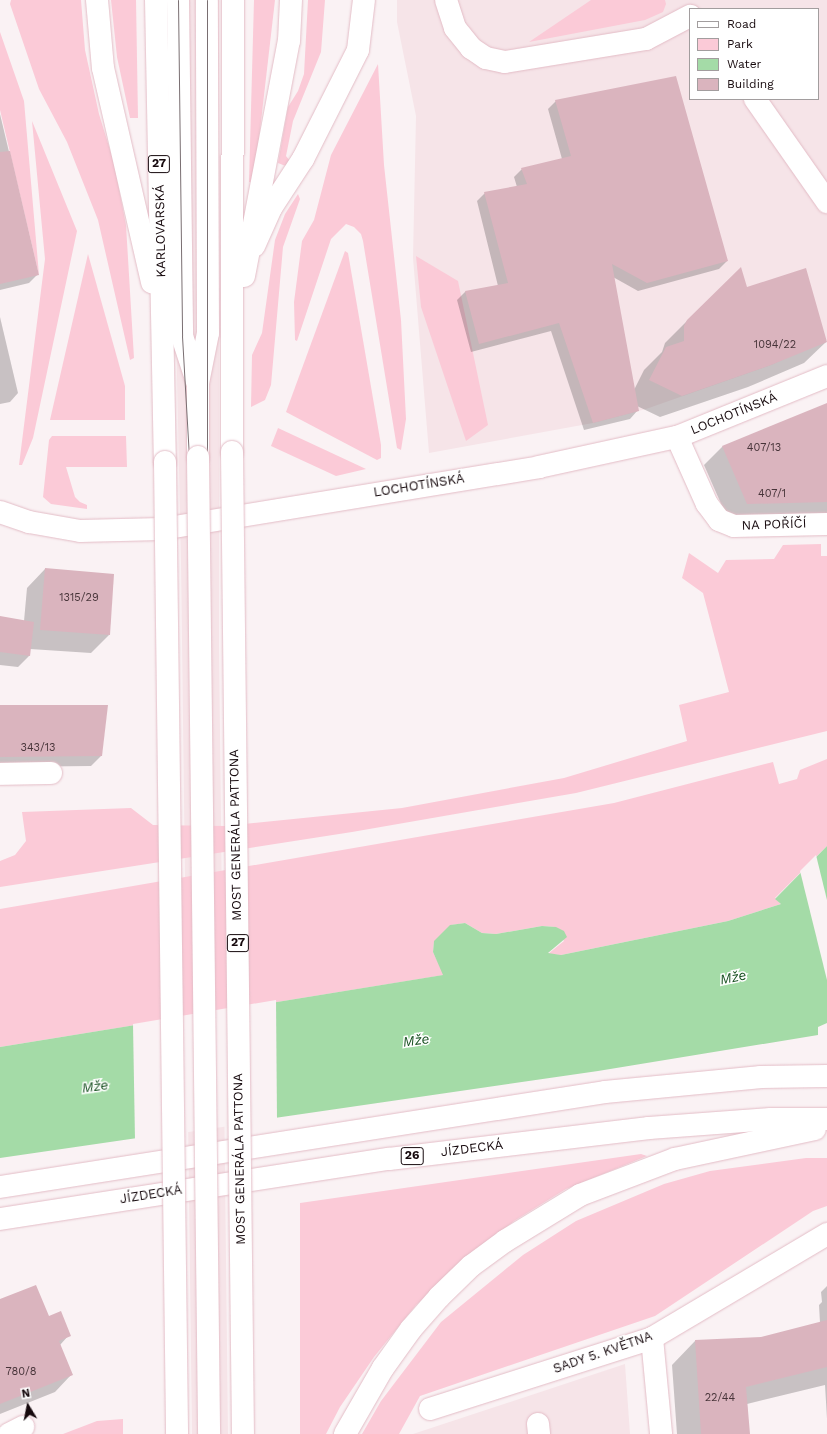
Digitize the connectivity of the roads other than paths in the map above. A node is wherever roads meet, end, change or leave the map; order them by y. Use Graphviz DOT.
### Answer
graph roads {
  1 [pos="97,0"];
  2 [pos="156,0"];
  3 [pos="178,0"];
  4 [pos="207,0"];
  5 [pos="233,0"];
  6 [pos="291,0"];
  7 [pos="364,0"];
  8 [pos="686,0"];
  9 [pos="447,4"];
  10 [pos="692,8"];
  11 [pos="681,22"];
  12 [pos="756,100"];
  13 [pos="827,202"];
  14 [pos="246,266"];
  15 [pos="163,328"];
  16 [pos="234,341"];
  17 [pos="827,376"];
  18 [pos="198,383"];
  19 [pos="677,437"];
  20 [pos="0,512"];
  21 [pos="827,524"];
  22 [pos="51,773"];
  23 [pos="0,774"];
  24 [pos="825,1076"];
  25 [pos="827,1119"];
  26 [pos="827,1127"];
  27 [pos="0,1187"];
  28 [pos="0,1219"];
  29 [pos="827,1234"];
  30 [pos="652,1338"];
  31 [pos="430,1409"];
  32 [pos="177,1434"];
  33 [pos="209,1434"];
  34 [pos="243,1434"];
  35 [pos="345,1434"];
  36 [pos="661,1434"];
  1 -- 15 [label="main road"];
  2 -- 15 [label="main road, KARLOVARSKÁ / 27"];
  3 -- 18 [label="main road, KARLOVARSKÁ"];
  4 -- 18 [label="main road, KARLOVARSKÁ"];
  5 -- 16 [label="main road, 27"];
  6 -- 14 [label="main road"];
  7 -- 14 [label="main road"];
  8 -- 10 [label="main road"];
  9 -- 11 [label="main road"];
  12 -- 13 [label="main road"];
  14 -- 16 [label="main road"];
  15 -- 32 [label="main road, KARLOVARSKÁ / 27, bridge"];
  16 -- 34 [label="main road, MOST GENERÁLA PATTONA / 27, bridge"];
  17 -- 19 [label="main road, LOCHOTÍNSKÁ"];
  18 -- 33 [label="main road, KARLOVARSKÁ, bridge"];
  19 -- 20 [label="main road, LOCHOTÍNSKÁ"];
  19 -- 21 [label="main road, NA POŘÍČÍ"];
  22 -- 23 [label="main road"];
  24 -- 27 [label="main road"];
  25 -- 28 [label="main road, JÍZDECKÁ / 26"];
  26 -- 35 [label="main road"];
  29 -- 30 [label="main road, SADY 5. KVĚTNA"];
  30 -- 31 [label="main road, SADY 5. KVĚTNA"];
  30 -- 36 [label="main road"];
}
